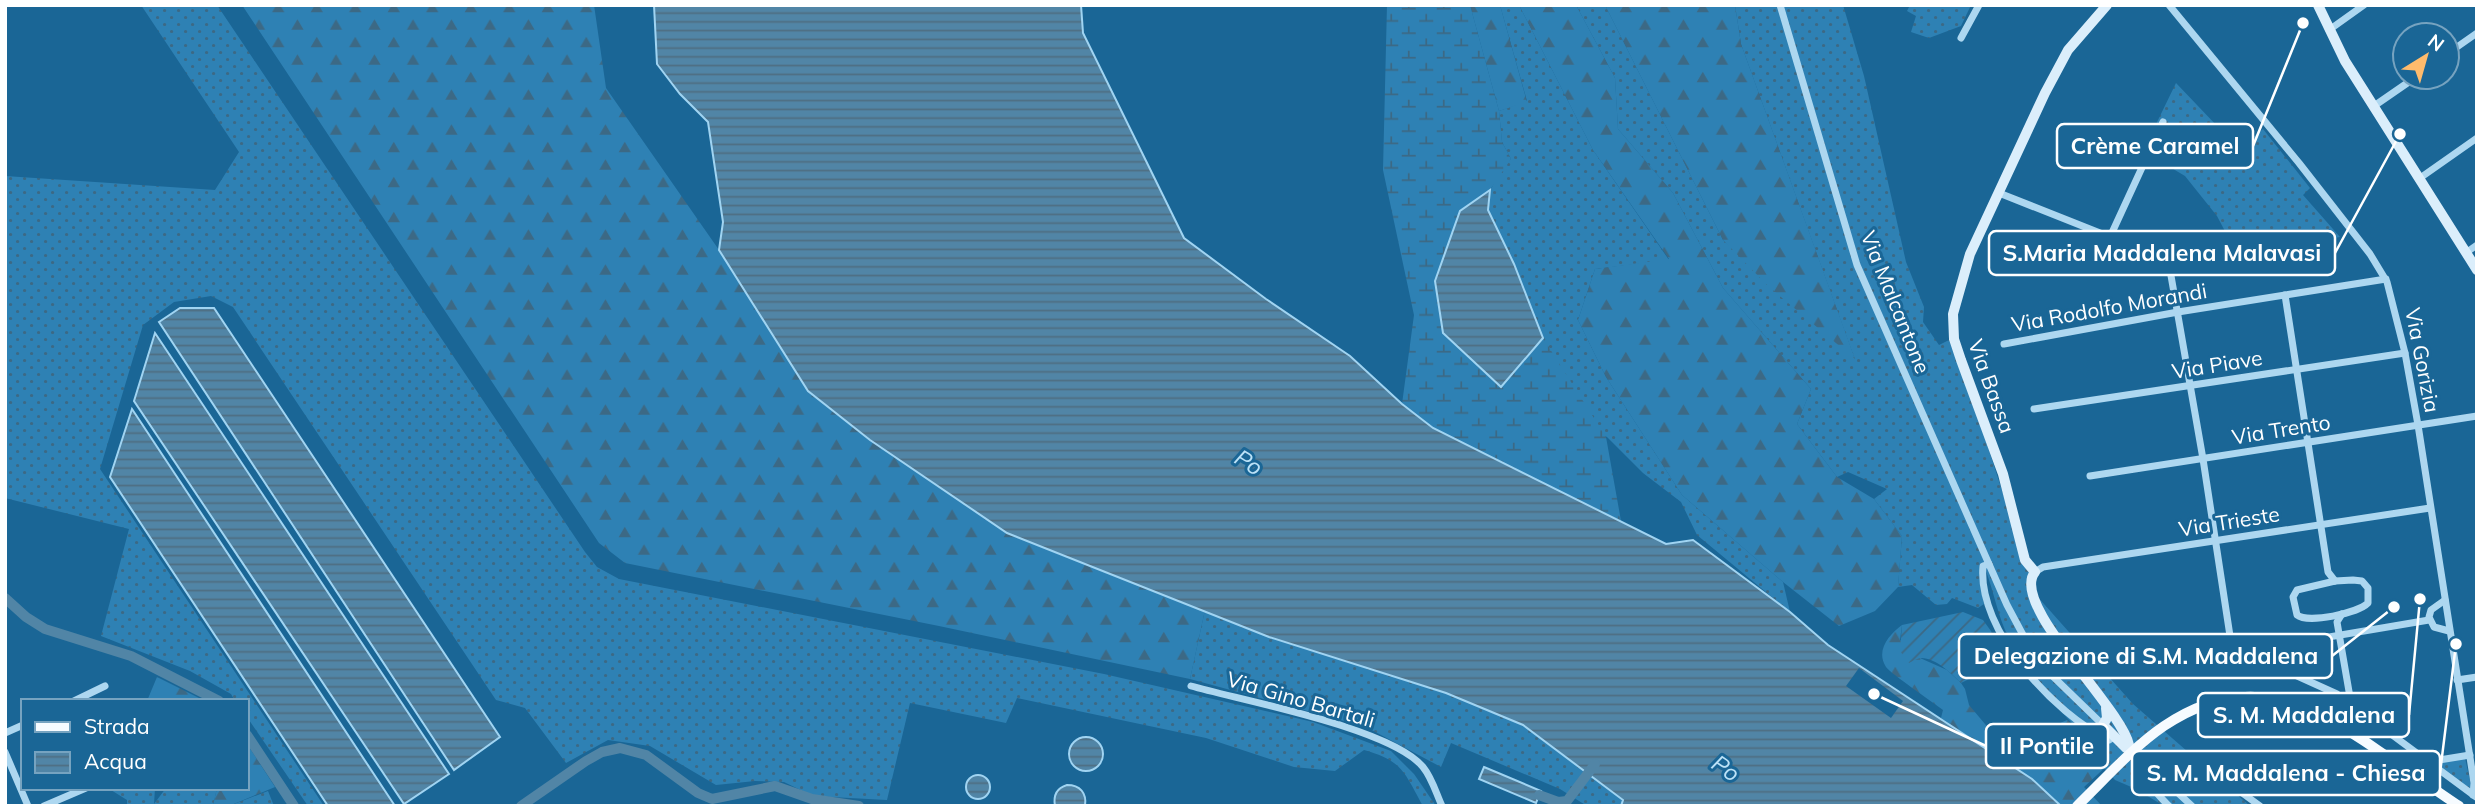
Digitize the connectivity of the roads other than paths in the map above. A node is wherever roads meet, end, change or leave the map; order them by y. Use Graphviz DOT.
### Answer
graph roads {
  1 [pos="1780,5"];
  2 [pos="1979,5"];
  3 [pos="2107,5"];
  4 [pos="2169,5"];
  5 [pos="2318,5"];
  6 [pos="2364,5"];
  7 [pos="2329,30"];
  8 [pos="2477,33"];
  9 [pos="1961,38"];
  10 [pos="2461,44"];
  11 [pos="2396,91"];
  12 [pos="2374,107"];
  13 [pos="2163,122"];
  14 [pos="2477,138"];
  15 [pos="2420,178"];
  16 [pos="1999,193"];
  17 [pos="2110,237"];
  18 [pos="2472,249"];
  19 [pos="2477,270"];
  20 [pos="2386,279"];
  21 [pos="2285,295"];
  22 [pos="2178,312"];
  23 [pos="2004,344"];
  24 [pos="2405,353"];
  25 [pos="2296,370"];
  26 [pos="2191,386"];
  27 [pos="2034,409"];
  28 [pos="2477,416"];
  29 [pos="2418,425"];
  30 [pos="2308,443"];
  31 [pos="2203,459"];
  32 [pos="2090,476"];
  33 [pos="2430,508"];
  34 [pos="2320,524"];
  35 [pos="2216,541"];
  36 [pos="1989,564"];
  37 [pos="2035,572"];
  38 [pos="2328,572"];
  39 [pos="2335,581"];
  40 [pos="2321,584"];
  41 [pos="2445,600"];
  42 [pos="2340,618"];
  43 [pos="2430,620"];
  44 [pos="2449,631"];
  45 [pos="2340,635"];
  46 [pos="2234,653"];
  47 [pos="2477,677"];
  48 [pos="2457,680"];
  49 [pos="1191,685"];
  50 [pos="105,686"];
  51 [pos="78,699"];
  52 [pos="2104,703"];
  53 [pos="2351,703"];
  54 [pos="2103,725"];
  55 [pos="21,726"];
  56 [pos="2122,726"];
  57 [pos="5,733"];
  58 [pos="2115,736"];
  59 [pos="2131,748"];
  60 [pos="5,752"];
  61 [pos="2470,755"];
  62 [pos="2427,762"];
  63 [pos="2216,766"];
  64 [pos="2151,768"];
  65 [pos="21,790"];
  66 [pos="81,790"];
  67 [pos="2475,796"];
  68 [pos="44,806"];
  69 [pos="1441,806"];
  70 [pos="2077,806"];
  71 [pos="2169,806"];
  72 [pos="2192,806"];
  73 [pos="2260,806"];
  74 [pos="2459,806"];
  1 -- 36 [label="street, Via Malcantone"];
  2 -- 9 [label="street"];
  3 -- 16 [label="street, Via Bassa"];
  4 -- 20 [label="street, Via Gorizia"];
  5 -- 7 [label="street"];
  6 -- 7 [label="street"];
  7 -- 12 [label="street"];
  8 -- 10 [label="street"];
  11 -- 12 [label="street"];
  12 -- 15 [label="street"];
  13 -- 17 [label="street"];
  14 -- 15 [label="street"];
  15 -- 18 [label="street"];
  16 -- 17 [label="street"];
  16 -- 37 [label="street, Via Bassa"];
  17 -- 22 [label="street"];
  18 -- 19 [label="street"];
  20 -- 21 [label="street, Via Rodolfo Morandi"];
  20 -- 24 [label="street, Via Gorizia"];
  21 -- 22 [label="street, Via Rodolfo Morandi"];
  21 -- 25 [label="street"];
  22 -- 23 [label="street, Via Rodolfo Morandi"];
  22 -- 26 [label="street"];
  24 -- 25 [label="street, Via Piave"];
  24 -- 29 [label="street, Via Gorizia"];
  25 -- 26 [label="street, Via Piave"];
  25 -- 30 [label="street"];
  26 -- 27 [label="street, Via Piave"];
  26 -- 31 [label="street"];
  28 -- 29 [label="street, Via Trento"];
  29 -- 30 [label="street, Via Trento"];
  29 -- 33 [label="street, Via Gorizia"];
  30 -- 31 [label="street, Via Trento"];
  30 -- 34 [label="street"];
  31 -- 32 [label="street, Via Trento"];
  31 -- 35 [label="street"];
  33 -- 34 [label="street, Via Trieste"];
  33 -- 41 [label="street, Via Gorizia"];
  34 -- 35 [label="street, Via Trieste"];
  34 -- 38 [label="street"];
  35 -- 37 [label="street, Via Trieste"];
  35 -- 46 [label="street"];
  36 -- 54 [label="street, Via Malcantone"];
  36 -- 58 [label="street, Via Malcantone"];
  37 -- 52 [label="street, Via Bassa"];
  38 -- 39 [label="street"];
  38 -- 40 [label="street"];
  39 -- 40 [label="street"];
  39 -- 42 [label="street"];
  40 -- 42 [label="street"];
  41 -- 43 [label="street"];
  41 -- 44 [label="street, Via Gorizia"];
  42 -- 45 [label="street"];
  43 -- 44 [label="street"];
  43 -- 45 [label="street"];
  44 -- 48 [label="street, Via Gorizia"];
  45 -- 46 [label="street"];
  45 -- 53 [label="street"];
  46 -- 53 [label="street"];
  47 -- 48 [label="street"];
  48 -- 61 [label="street, Via Gorizia"];
  49 -- 69 [label="street, Via Gino Bartali"];
  50 -- 51 [label="street"];
  52 -- 54 [label="street"];
  52 -- 56 [label="street, Via Bassa"];
  53 -- 62 [label="street"];
  54 -- 58 [label="street, Via Malcantone"];
  55 -- 57 [label="street"];
  56 -- 58 [label="street"];
  56 -- 59 [label="street, Via Bassa"];
  58 -- 59 [label="street"];
  59 -- 64 [label="street"];
  59 -- 70 [label="main road"];
  59 -- 74 [label="main road"];
  60 -- 65 [label="street"];
  61 -- 62 [label="street"];
  61 -- 67 [label="street, Via Gorizia"];
  62 -- 67 [label="street"];
  63 -- 73 [label="street"];
  64 -- 71 [label="street"];
  64 -- 72 [label="street"];
  66 -- 68 [label="street"];
}
